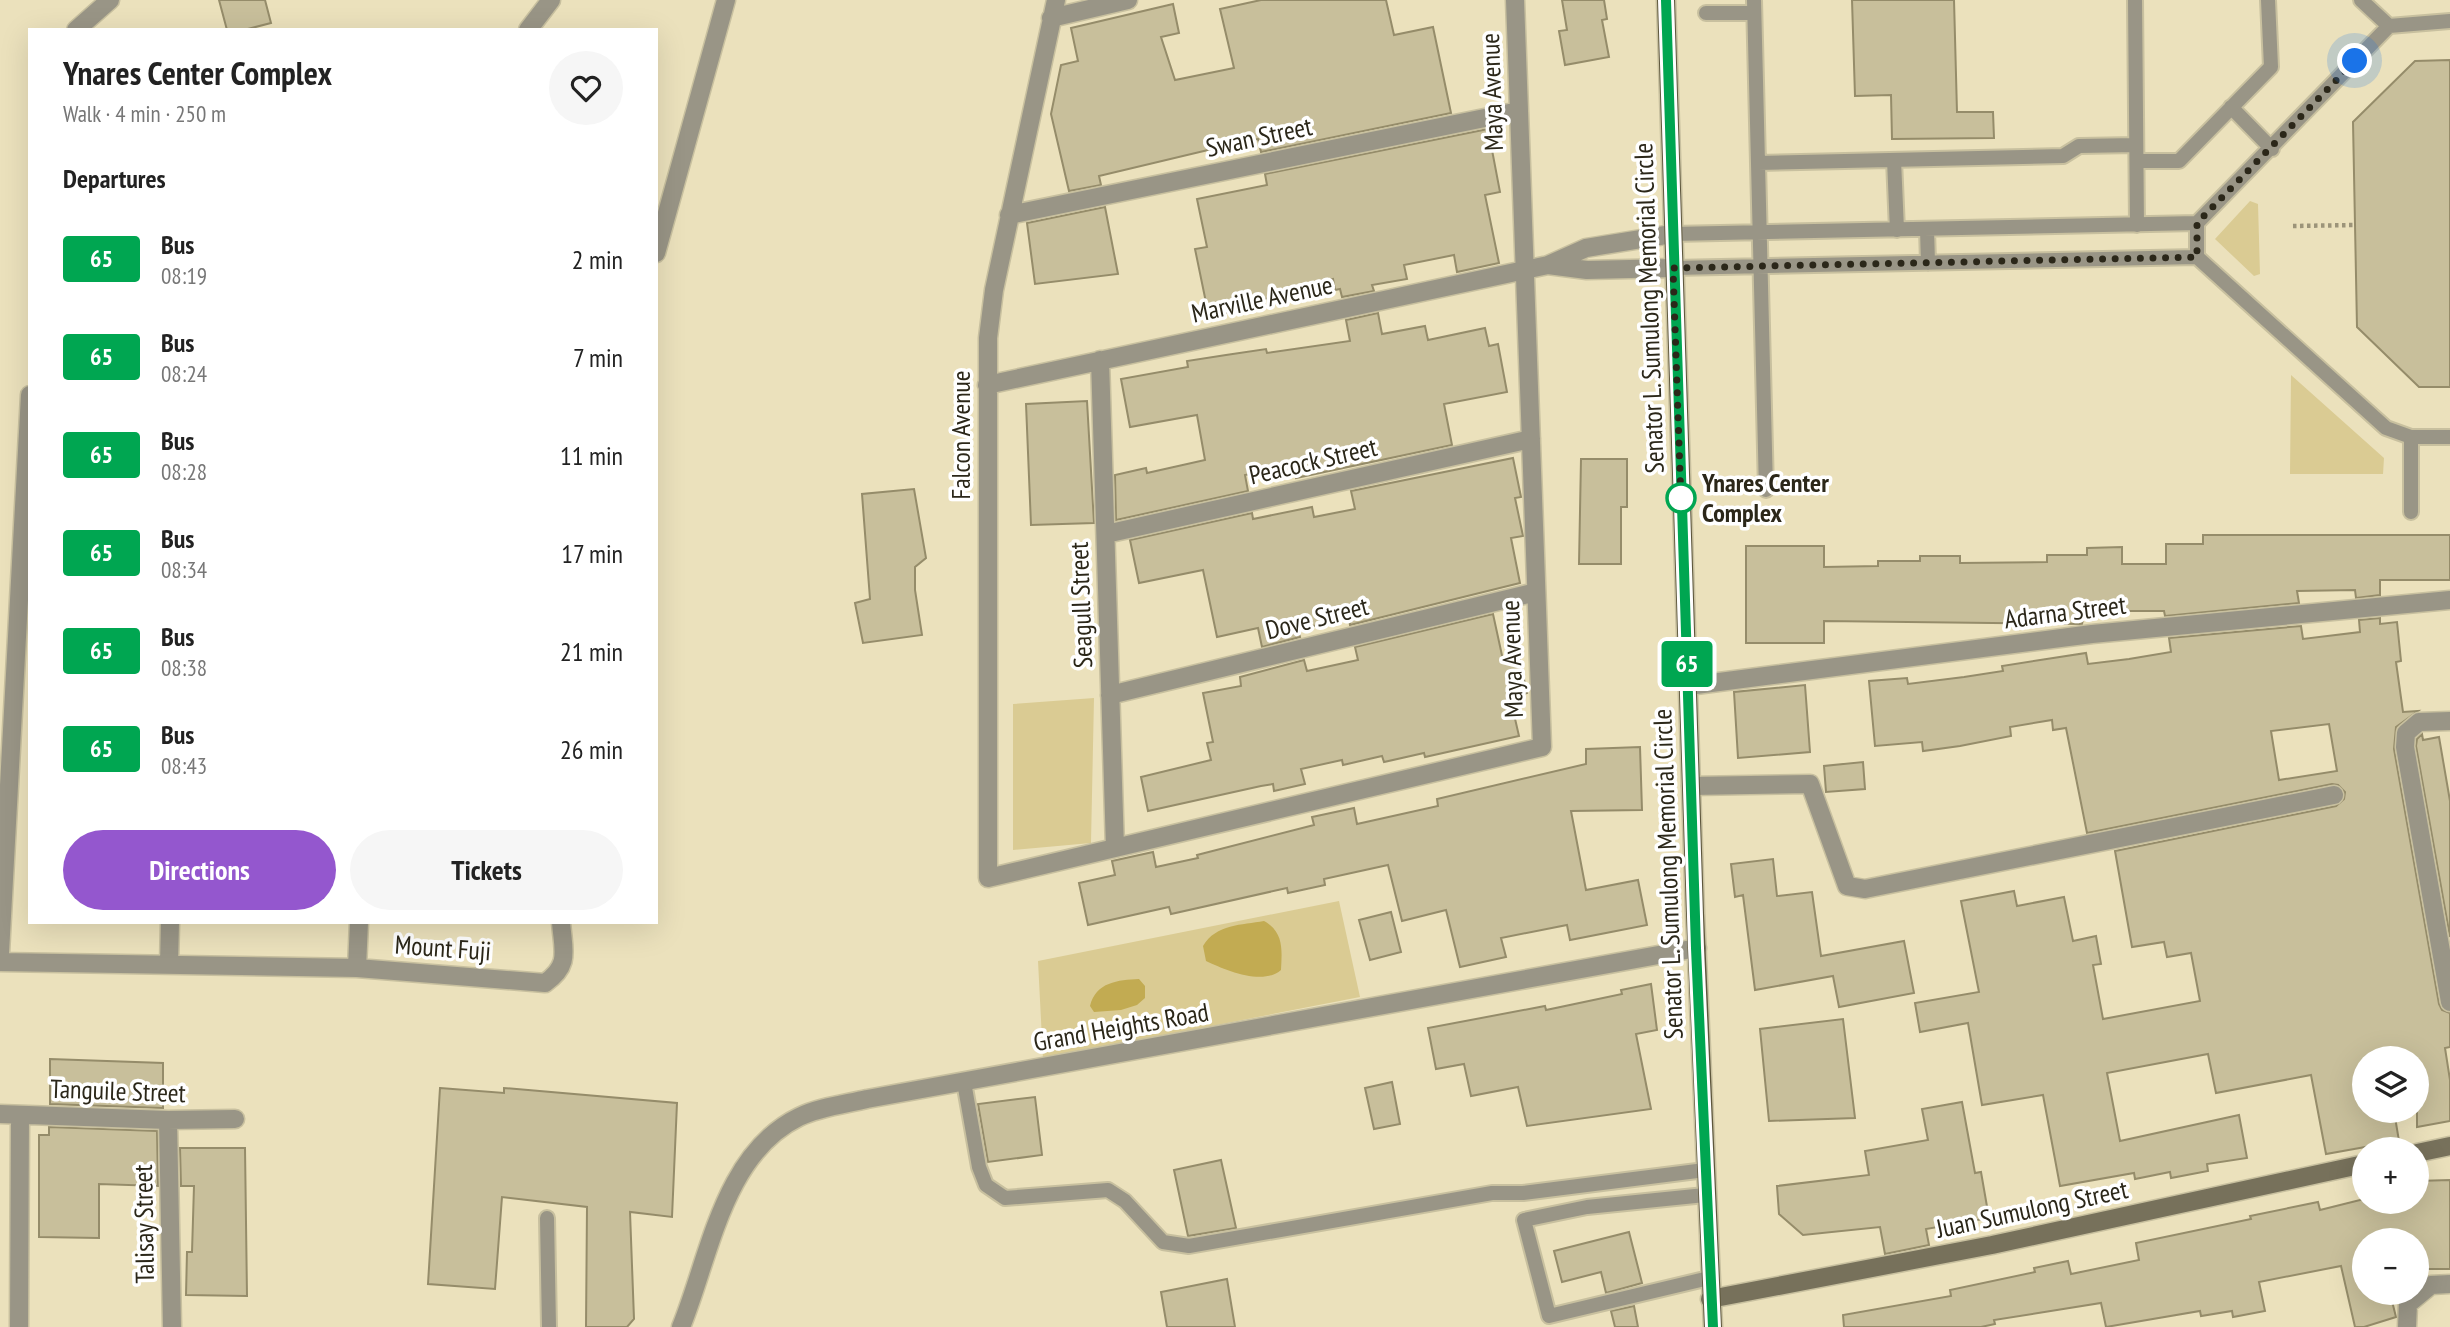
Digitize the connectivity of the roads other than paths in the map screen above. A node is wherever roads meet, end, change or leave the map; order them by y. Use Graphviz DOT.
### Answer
graph roads {
  1 [pos="110,0"];
  2 [pos="551,0"];
  3 [pos="726,0"];
  4 [pos="1056,0"];
  5 [pos="1129,0"];
  6 [pos="1515,0"];
  7 [pos="1666,0"];
  8 [pos="2135,0"];
  9 [pos="2268,0"];
  10 [pos="2361,0"];
  11 [pos="1754,6"];
  12 [pos="1706,13"];
  13 [pos="1051,19"];
  14 [pos="2450,22"];
  15 [pos="2389,26"];
  16 [pos="78,28"];
  17 [pos="530,28"];
  18 [pos="2231,107"];
  19 [pos="1519,110"];
  20 [pos="2136,145"];
  21 [pos="2272,149"];
  22 [pos="1894,160"];
  23 [pos="2137,161"];
  24 [pos="1758,163"];
  25 [pos="1009,215"];
  26 [pos="2197,223"];
  27 [pos="2137,225"];
  28 [pos="1927,229"];
  29 [pos="1897,230"];
  30 [pos="1759,232"];
  31 [pos="1672,234"];
  32 [pos="658,246"];
  33 [pos="2197,257"];
  34 [pos="1928,262"];
  35 [pos="1548,265"];
  36 [pos="1760,266"];
  37 [pos="1673,268"];
  38 [pos="1524,270"];
  39 [pos="1100,360"];
  40 [pos="987,385"];
  41 [pos="28,433"];
  42 [pos="2411,437"];
  43 [pos="2450,437"];
  44 [pos="1531,439"];
  45 [pos="1766,490"];
  46 [pos="2411,512"];
  47 [pos="1106,534"];
  48 [pos="1536,592"];
  49 [pos="2450,600"];
  50 [pos="1688,686"];
  51 [pos="1110,695"];
  52 [pos="2450,721"];
  53 [pos="1691,786"];
  54 [pos="2334,795"];
  55 [pos="1115,848"];
  56 [pos="988,878"];
  57 [pos="170,924"];
  58 [pos="359,924"];
  59 [pos="561,924"];
  60 [pos="1696,948"];
  61 [pos="0,953"];
  62 [pos="0,962"];
  63 [pos="169,965"];
  64 [pos="357,968"];
  65 [pos="2450,1002"];
  66 [pos="964,1083"];
  67 [pos="0,1114"];
  68 [pos="20,1115"];
  69 [pos="235,1119"];
  70 [pos="168,1121"];
  71 [pos="2450,1146"];
  72 [pos="2429,1150"];
  73 [pos="2352,1167"];
  74 [pos="1704,1170"];
  75 [pos="1705,1195"];
  76 [pos="547,1217"];
  77 [pos="1709,1278"];
  78 [pos="2450,1284"];
  79 [pos="1710,1300"];
  80 [pos="19,1327"];
  81 [pos="172,1327"];
  82 [pos="549,1327"];
  83 [pos="681,1327"];
  84 [pos="1713,1327"];
  85 [pos="2407,1327"];
  1 -- 16 [label="street"];
  2 -- 17 [label="street"];
  3 -- 32 [label="street"];
  4 -- 13 [label="street, Falcon Avenue"];
  5 -- 13 [label="street"];
  6 -- 19 [label="street, Maya Avenue"];
  7 -- 31 [label="main road, Senator L. Sumulong Memorial Circle"];
  8 -- 20 [label="lane"];
  9 -- 18 [label="lane"];
  10 -- 15 [label="lane"];
  11 -- 12 [label="lane"];
  11 -- 24 [label="lane"];
  13 -- 25 [label="street, Falcon Avenue"];
  14 -- 15 [label="lane"];
  15 -- 21 [label="lane"];
  18 -- 21 [label="lane"];
  18 -- 23 [label="lane"];
  19 -- 25 [label="street, Swan Street"];
  19 -- 38 [label="street, Maya Avenue"];
  20 -- 22 [label="lane"];
  20 -- 23 [label="lane"];
  21 -- 26 [label="lane"];
  22 -- 24 [label="lane"];
  22 -- 29 [label="lane"];
  23 -- 27 [label="lane"];
  24 -- 30 [label="lane"];
  25 -- 40 [label="street, Falcon Avenue"];
  26 -- 27 [label="lane"];
  26 -- 33 [label="lane"];
  27 -- 28 [label="lane"];
  28 -- 29 [label="lane"];
  28 -- 34 [label="lane"];
  29 -- 30 [label="lane"];
  30 -- 31 [label="lane"];
  30 -- 36 [label="lane"];
  31 -- 35 [label="street, Marville Avenue"];
  31 -- 37 [label="main road, Senator L. Sumulong Memorial Circle"];
  33 -- 34 [label="lane"];
  33 -- 42 [label="lane"];
  34 -- 36 [label="lane"];
  35 -- 37 [label="street, Marville Avenue"];
  35 -- 38 [label="street, Marville Avenue"];
  36 -- 37 [label="lane"];
  36 -- 45 [label="lane"];
  37 -- 50 [label="main road, Senator L. Sumulong Memorial Circle"];
  38 -- 39 [label="street, Marville Avenue"];
  38 -- 44 [label="street, Maya Avenue"];
  39 -- 40 [label="street, Marville Avenue"];
  39 -- 47 [label="street, Seagull Street"];
  40 -- 56 [label="street, Falcon Avenue"];
  41 -- 61 [label="street"];
  42 -- 43 [label="lane"];
  42 -- 46 [label="lane"];
  44 -- 47 [label="street, Peacock Street"];
  44 -- 48 [label="street, Maya Avenue"];
  47 -- 51 [label="street, Seagull Street"];
  48 -- 51 [label="street, Dove Street"];
  48 -- 55 [label="street, Maya Avenue"];
  49 -- 50 [label="street, Adarna Street"];
  50 -- 53 [label="main road, Senator L. Sumulong Memorial Circle"];
  51 -- 55 [label="street, Seagull Street"];
  52 -- 65 [label="street"];
  53 -- 54 [label="street"];
  53 -- 60 [label="main road, Senator L. Sumulong Memorial Circle"];
  55 -- 56 [label="street, Maya Avenue"];
  57 -- 63 [label="street"];
  58 -- 64 [label="street"];
  59 -- 64 [label="street, Mount Fuji"];
  60 -- 66 [label="street, Grand Heights Road"];
  60 -- 74 [label="main road, Senator L. Sumulong Memorial Circle"];
  62 -- 63 [label="street, Mount Fuji"];
  63 -- 64 [label="street, Mount Fuji"];
  66 -- 74 [label="lane"];
  66 -- 83 [label="street, Grand Heights Road"];
  67 -- 68 [label="street, Tanguile Street"];
  68 -- 70 [label="street, Tanguile Street"];
  68 -- 80 [label="street"];
  69 -- 70 [label="street, Tanguile Street"];
  70 -- 81 [label="street, Talisay Street"];
  71 -- 72 [label="street"];
  73 -- 79 [label="street, Juan Sumulong Street"];
  74 -- 75 [label="main road, Senator L. Sumulong Memorial Circle"];
  75 -- 77 [label="main road, Senator L. Sumulong Memorial Circle"];
  75 -- 77 [label="lane"];
  76 -- 82 [label="lane"];
  77 -- 79 [label="main road, Senator L. Sumulong Memorial Circle"];
  78 -- 85 [label="street"];
  79 -- 84 [label="main road, Senator L. Sumulong Memorial Circle"];
}
